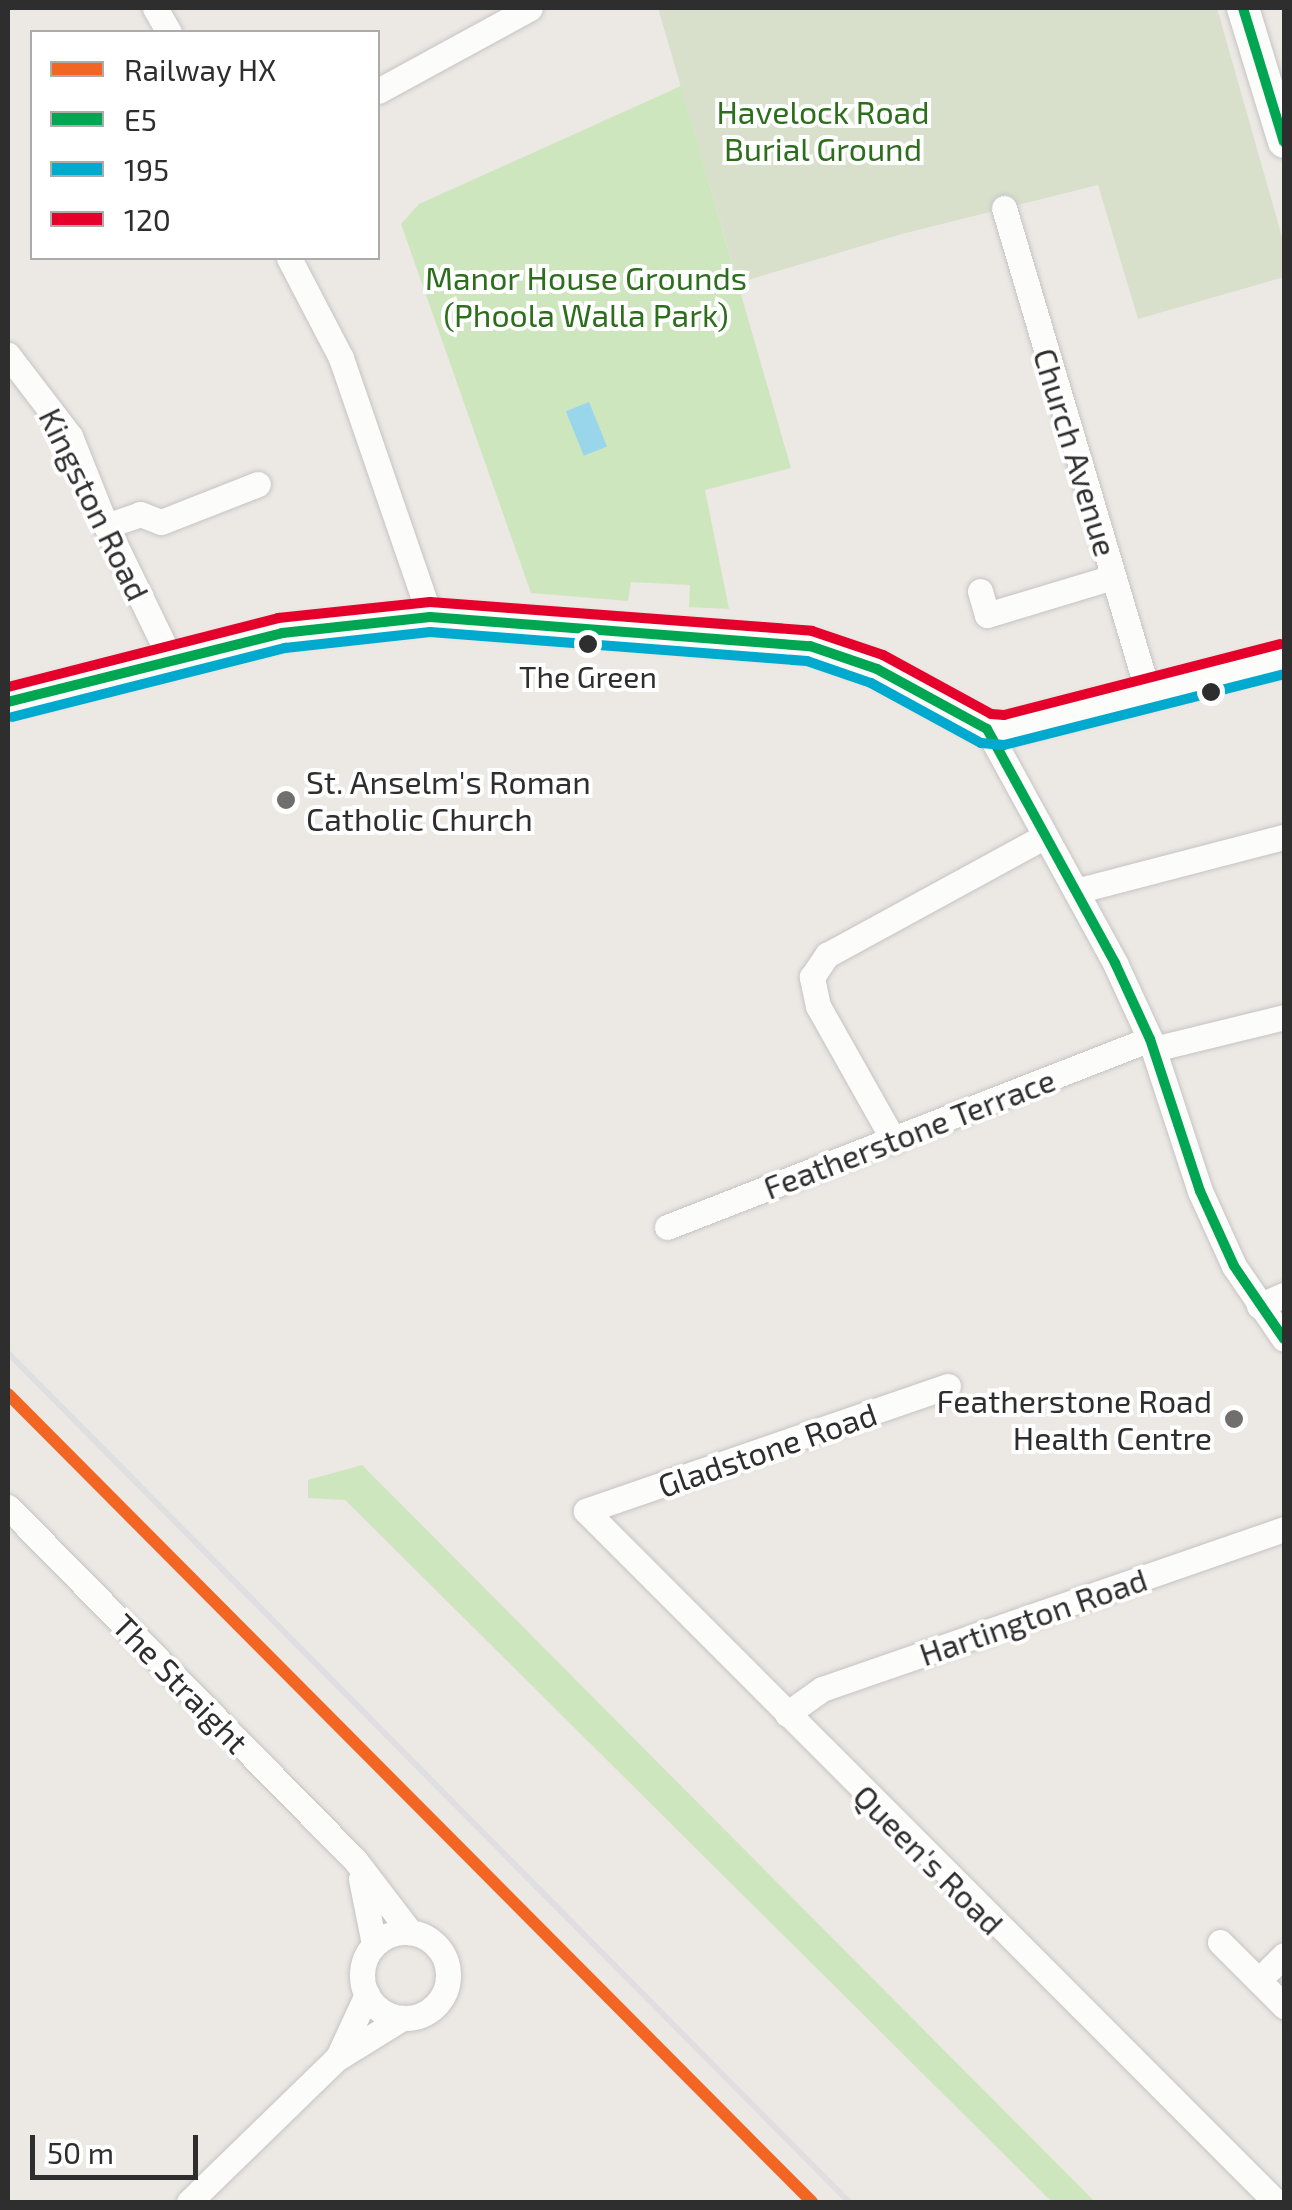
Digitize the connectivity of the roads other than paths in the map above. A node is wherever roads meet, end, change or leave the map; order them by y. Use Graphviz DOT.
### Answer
graph roads {
  1 [pos="155,8"];
  2 [pos="530,8"];
  3 [pos="1243,8"];
  4 [pos="168,30"];
  5 [pos="380,90"];
  6 [pos="1284,142"];
  7 [pos="1004,208"];
  8 [pos="290,260"];
  9 [pos="8,354"];
  10 [pos="258,484"];
  11 [pos="106,526"];
  12 [pos="1114,577"];
  13 [pos="980,591"];
  14 [pos="430,617"];
  15 [pos="1284,659"];
  16 [pos="170,660"];
  17 [pos="1149,696"];
  18 [pos="8,702"];
  19 [pos="987,730"];
  20 [pos="1045,836"];
  21 [pos="1284,837"];
  22 [pos="1076,891"];
  23 [pos="1284,1017"];
  24 [pos="1152,1044"];
  25 [pos="894,1142"];
  26 [pos="667,1227"];
  27 [pos="1284,1296"];
  28 [pos="1259,1306"];
  29 [pos="1284,1339"];
  30 [pos="948,1386"];
  31 [pos="8,1507"];
  32 [pos="586,1511"];
  33 [pos="1284,1528"];
  34 [pos="787,1714"];
  35 [pos="354,1860"];
  36 [pos="410,1932"];
  37 [pos="1220,1942"];
  38 [pos="374,1944"];
  39 [pos="1284,1954"];
  40 [pos="1259,1980"];
  41 [pos="367,1994"];
  42 [pos="1284,2006"];
  43 [pos="402,2018"];
  44 [pos="336,2059"];
  45 [pos="189,2202"];
  46 [pos="1276,2202"];
  1 -- 4 [label="street"];
  2 -- 5 [label="street"];
  3 -- 6 [label="street"];
  7 -- 12 [label="street, Church Avenue"];
  8 -- 14 [label="street"];
  9 -- 11 [label="street, Kingston Road"];
  10 -- 11 [label="street"];
  11 -- 16 [label="street, Kingston Road"];
  12 -- 13 [label="street"];
  12 -- 17 [label="street, Church Avenue"];
  14 -- 16 [label="street"];
  14 -- 19 [label="street"];
  15 -- 17 [label="street"];
  16 -- 18 [label="street"];
  17 -- 19 [label="street"];
  19 -- 20 [label="street"];
  20 -- 22 [label="street"];
  20 -- 25 [label="street"];
  21 -- 22 [label="street"];
  22 -- 24 [label="street"];
  23 -- 24 [label="street, Featherstone Terrace"];
  24 -- 25 [label="street, Featherstone Terrace"];
  24 -- 28 [label="street"];
  25 -- 26 [label="street, Featherstone Terrace"];
  27 -- 28 [label="street"];
  28 -- 29 [label="street"];
  30 -- 32 [label="street, Gladstone Road"];
  31 -- 35 [label="street, The Straight"];
  32 -- 34 [label="street, Queen's Road"];
  33 -- 34 [label="street, Hartington Road"];
  34 -- 46 [label="street, Queen's Road"];
  35 -- 36 [label="street, The Straight"];
  35 -- 38 [label="street, The Straight"];
  36 -- 38 [label="street"];
  36 -- 43 [label="street"];
  37 -- 40 [label="street"];
  38 -- 41 [label="street"];
  39 -- 40 [label="street"];
  40 -- 42 [label="street"];
  41 -- 43 [label="street"];
  41 -- 44 [label="street"];
  43 -- 44 [label="street"];
  44 -- 45 [label="street"];
}
